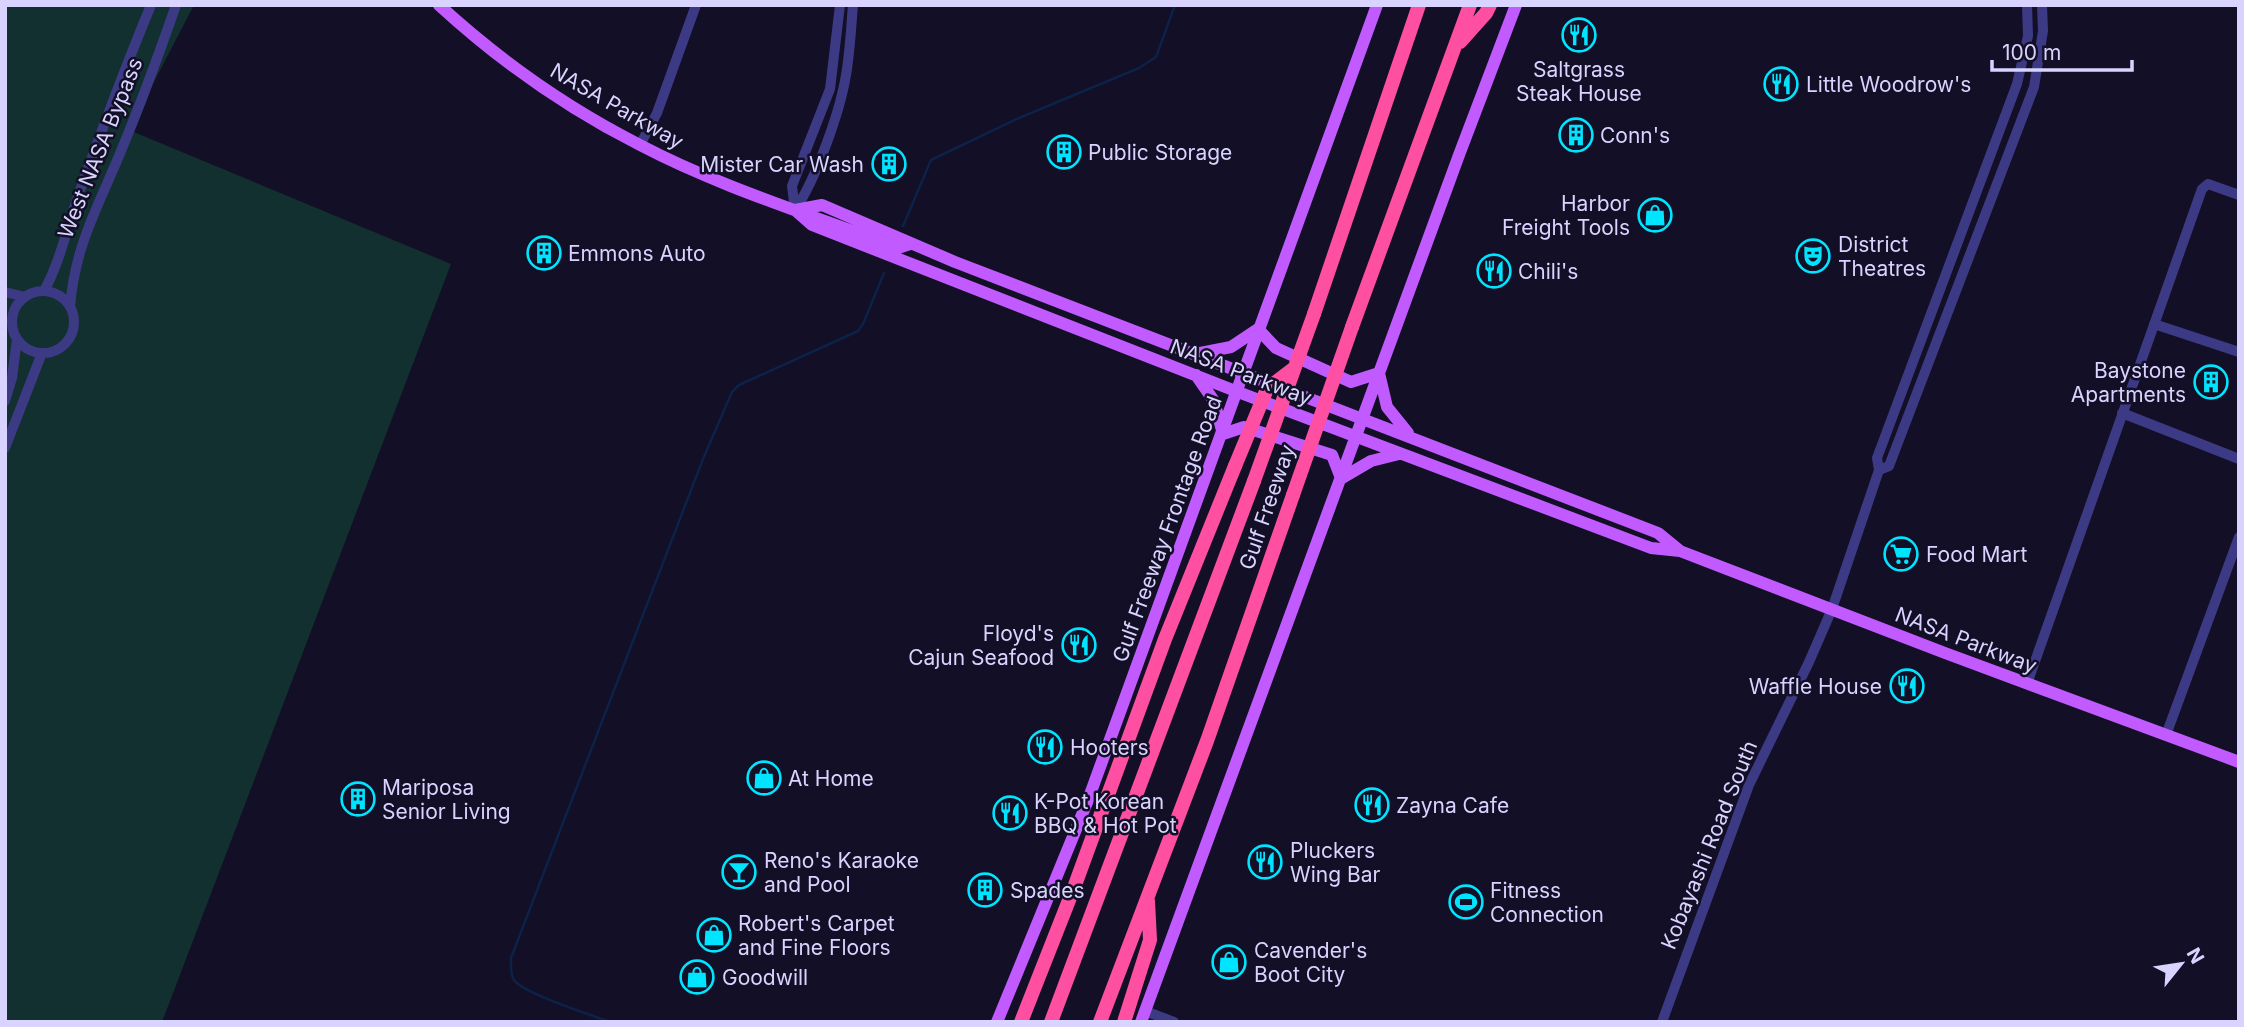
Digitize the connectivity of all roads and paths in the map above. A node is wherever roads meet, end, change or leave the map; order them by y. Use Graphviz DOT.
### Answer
graph roads {
  1 [pos="151,5"];
  2 [pos="176,5"];
  3 [pos="439,5"];
  4 [pos="696,5"];
  5 [pos="840,5"];
  6 [pos="853,5"];
  7 [pos="1377,5"];
  8 [pos="1470,5"];
  9 [pos="1490,5"];
  10 [pos="1516,5"];
  11 [pos="2027,5"];
  12 [pos="2042,5"];
  13 [pos="1416,9"];
  14 [pos="1454,48"];
  15 [pos="640,145"];
  16 [pos="2239,195"];
  17 [pos="795,210"];
  18 [pos="1967,217"];
  19 [pos="1982,222"];
  20 [pos="955,262"];
  21 [pos="948,280"];
  22 [pos="44,291"];
  23 [pos="5,292"];
  24 [pos="25,297"];
  25 [pos="70,307"];
  26 [pos="9,320"];
  27 [pos="2154,324"];
  28 [pos="1258,329"];
  29 [pos="18,339"];
  30 [pos="2239,352"];
  31 [pos="42,354"];
  32 [pos="1194,354"];
  33 [pos="1294,368"];
  34 [pos="1379,373"];
  35 [pos="1244,374"];
  36 [pos="1196,375"];
  37 [pos="1238,392"];
  38 [pos="5,401"];
  39 [pos="2122,413"];
  40 [pos="1363,418"];
  41 [pos="1223,434"];
  42 [pos="1356,436"];
  43 [pos="1411,436"];
  44 [pos="5,448"];
  45 [pos="1401,454"];
  46 [pos="2239,459"];
  47 [pos="1879,470"];
  48 [pos="1342,478"];
  49 [pos="2239,537"];
  50 [pos="1680,551"];
  51 [pos="1832,609"];
  52 [pos="2027,684"];
  53 [pos="2166,735"];
  54 [pos="2239,762"];
  55 [pos="1147,894"];
  56 [pos="1143,1017"];
  57 [pos="998,1022"];
  58 [pos="1021,1022"];
  59 [pos="1051,1022"];
  60 [pos="1100,1022"];
  61 [pos="1124,1022"];
  62 [pos="1174,1022"];
  63 [pos="1662,1022"];
  1 -- 22 [label="street, West NASA Bypass"];
  2 -- 25 [label="street, West NASA Bypass"];
  3 -- 15 [label="main road, NASA Parkway"];
  4 -- 15 [label="street"];
  5 -- 17 [label="street"];
  6 -- 17 [label="street"];
  7 -- 28 [label="main road, Gulf Freeway Frontage Road"];
  8 -- 14 [label="highway, Gulf Freeway"];
  9 -- 14 [label="highway"];
  10 -- 34 [label="main road"];
  11 -- 18 [label="street"];
  12 -- 19 [label="street"];
  13 -- 33 [label="highway, Gulf Freeway, bridge"];
  14 -- 55 [label="highway, Gulf Freeway, bridge"];
  15 -- 17 [label="main road, NASA Parkway"];
  16 -- 27 [label="street"];
  17 -- 20 [label="main road, NASA Parkway"];
  17 -- 21 [label="main road, NASA Parkway"];
  18 -- 19 [label="street"];
  18 -- 47 [label="street"];
  19 -- 47 [label="street"];
  20 -- 21 [label="main road"];
  20 -- 32 [label="main road, NASA Parkway"];
  21 -- 36 [label="main road, NASA Parkway"];
  22 -- 24 [label="street"];
  22 -- 25 [label="street"];
  23 -- 24 [label="street"];
  24 -- 26 [label="street"];
  25 -- 31 [label="street, West NASA Bypass"];
  26 -- 29 [label="street"];
  27 -- 30 [label="street"];
  27 -- 39 [label="street"];
  28 -- 32 [label="main road"];
  28 -- 34 [label="main road"];
  28 -- 35 [label="main road, Gulf Freeway Frontage Road"];
  29 -- 31 [label="street"];
  29 -- 38 [label="street"];
  31 -- 44 [label="street"];
  32 -- 35 [label="main road, NASA Parkway"];
  33 -- 58 [label="highway, bridge"];
  33 -- 59 [label="highway, Gulf Freeway, bridge"];
  34 -- 40 [label="main road"];
  34 -- 43 [label="main road"];
  35 -- 37 [label="main road, Gulf Freeway Frontage Road"];
  35 -- 40 [label="main road, NASA Parkway"];
  36 -- 37 [label="main road, NASA Parkway"];
  36 -- 41 [label="main road"];
  37 -- 41 [label="main road, Gulf Freeway Frontage Road"];
  37 -- 42 [label="main road, NASA Parkway"];
  39 -- 46 [label="street"];
  39 -- 52 [label="street"];
  40 -- 42 [label="main road"];
  40 -- 43 [label="main road, NASA Parkway"];
  41 -- 48 [label="main road"];
  41 -- 57 [label="main road, Gulf Freeway Frontage Road"];
  42 -- 45 [label="main road, NASA Parkway"];
  42 -- 48 [label="main road"];
  43 -- 50 [label="main road, NASA Parkway"];
  45 -- 48 [label="main road"];
  45 -- 50 [label="main road, NASA Parkway"];
  47 -- 51 [label="street, Kobayashi Road South"];
  48 -- 56 [label="main road"];
  49 -- 53 [label="street"];
  50 -- 51 [label="main road, NASA Parkway"];
  51 -- 52 [label="main road, NASA Parkway"];
  51 -- 63 [label="street, Kobayashi Road South"];
  52 -- 53 [label="main road, NASA Parkway"];
  53 -- 54 [label="main road, NASA Parkway"];
  55 -- 60 [label="highway, Gulf Freeway"];
  55 -- 61 [label="highway"];
  56 -- 62 [label="street"];
}
